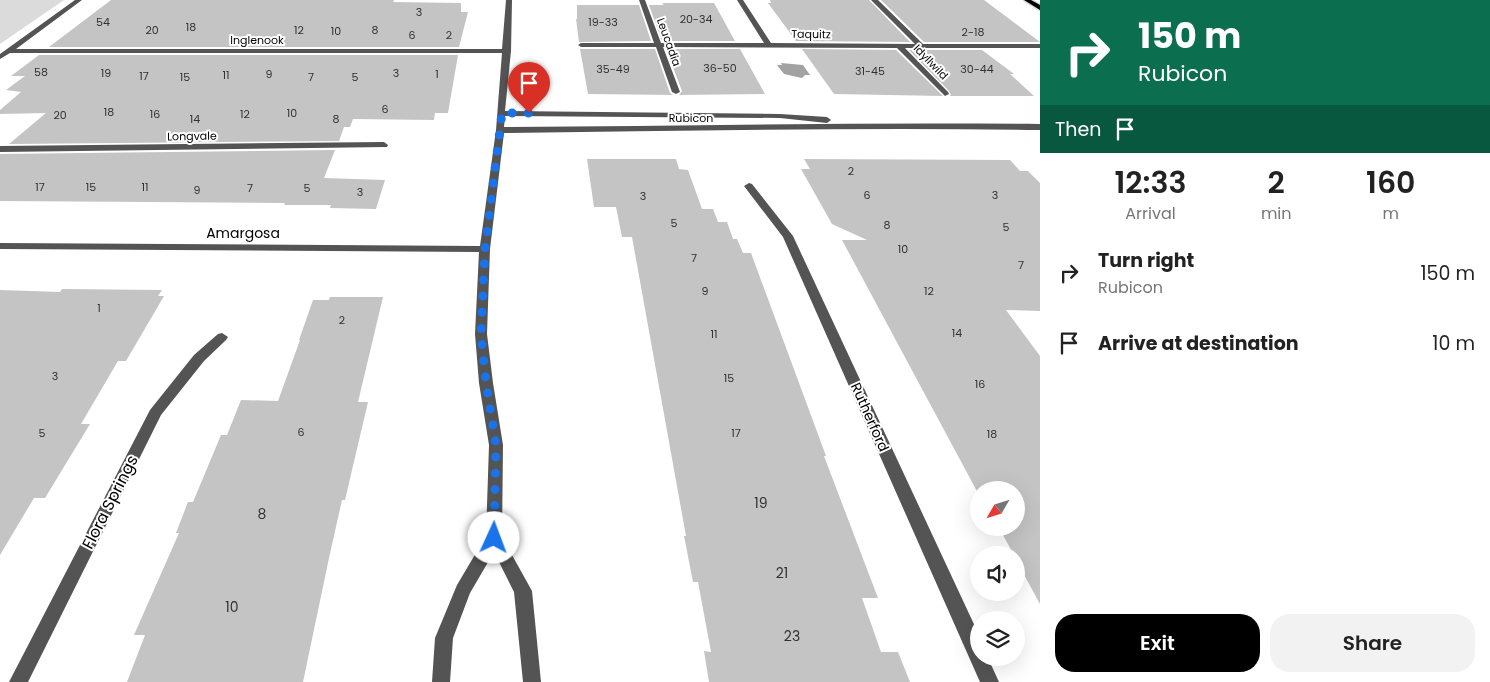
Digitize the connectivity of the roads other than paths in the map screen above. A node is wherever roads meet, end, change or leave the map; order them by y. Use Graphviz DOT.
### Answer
graph roads {
  1 [pos="78,0"];
  2 [pos="509,0"];
  3 [pos="642,0"];
  4 [pos="740,0"];
  5 [pos="874,0"];
  6 [pos="1027,0"];
  7 [pos="1040,8"];
  8 [pos="657,44"];
  9 [pos="768,44"];
  10 [pos="581,45"];
  11 [pos="899,46"];
  12 [pos="921,46"];
  13 [pos="1040,46"];
  14 [pos="8,51"];
  15 [pos="507,51"];
  16 [pos="0,57"];
  17 [pos="676,92"];
  18 [pos="946,94"];
  19 [pos="502,113"];
  20 [pos="881,124"];
  21 [pos="1040,127"];
  22 [pos="500,130"];
  23 [pos="384,145"];
  24 [pos="0,149"];
  25 [pos="749,186"];
  26 [pos="0,246"];
  27 [pos="485,249"];
  28 [pos="222,337"];
  29 [pos="494,538"];
  30 [pos="970,637"];
  31 [pos="983,666"];
  32 [pos="18,682"];
  33 [pos="441,682"];
  34 [pos="532,682"];
  35 [pos="990,682"];
  1 -- 14 [label="street"];
  2 -- 15 [label="street"];
  3 -- 8 [label="street, Leucadia"];
  4 -- 9 [label="street"];
  5 -- 12 [label="street, Idyllwild"];
  6 -- 7 [label="main road"];
  8 -- 9 [label="street, Taquitz"];
  8 -- 10 [label="street, Taquitz"];
  8 -- 17 [label="street, Leucadia"];
  9 -- 11 [label="street, Taquitz"];
  11 -- 12 [label="street, Taquitz"];
  11 -- 18 [label="street, Idyllwild"];
  12 -- 13 [label="street, Taquitz"];
  14 -- 15 [label="street, Inglenook"];
  14 -- 16 [label="street"];
  15 -- 19 [label="street"];
  19 -- 20 [label="street, Rubicon"];
  19 -- 22 [label="street"];
  20 -- 21 [label="street, Rubicon"];
  20 -- 22 [label="street, Rubicon"];
  22 -- 27 [label="street"];
  23 -- 24 [label="street, Longvale"];
  25 -- 30 [label="street, Rutherford"];
  26 -- 27 [label="street, Amargosa"];
  27 -- 29 [label="street"];
  28 -- 32 [label="street, Flora Springs"];
  29 -- 33 [label="street"];
  29 -- 34 [label="street"];
  31 -- 35 [label="street, Rutherford"];
}
